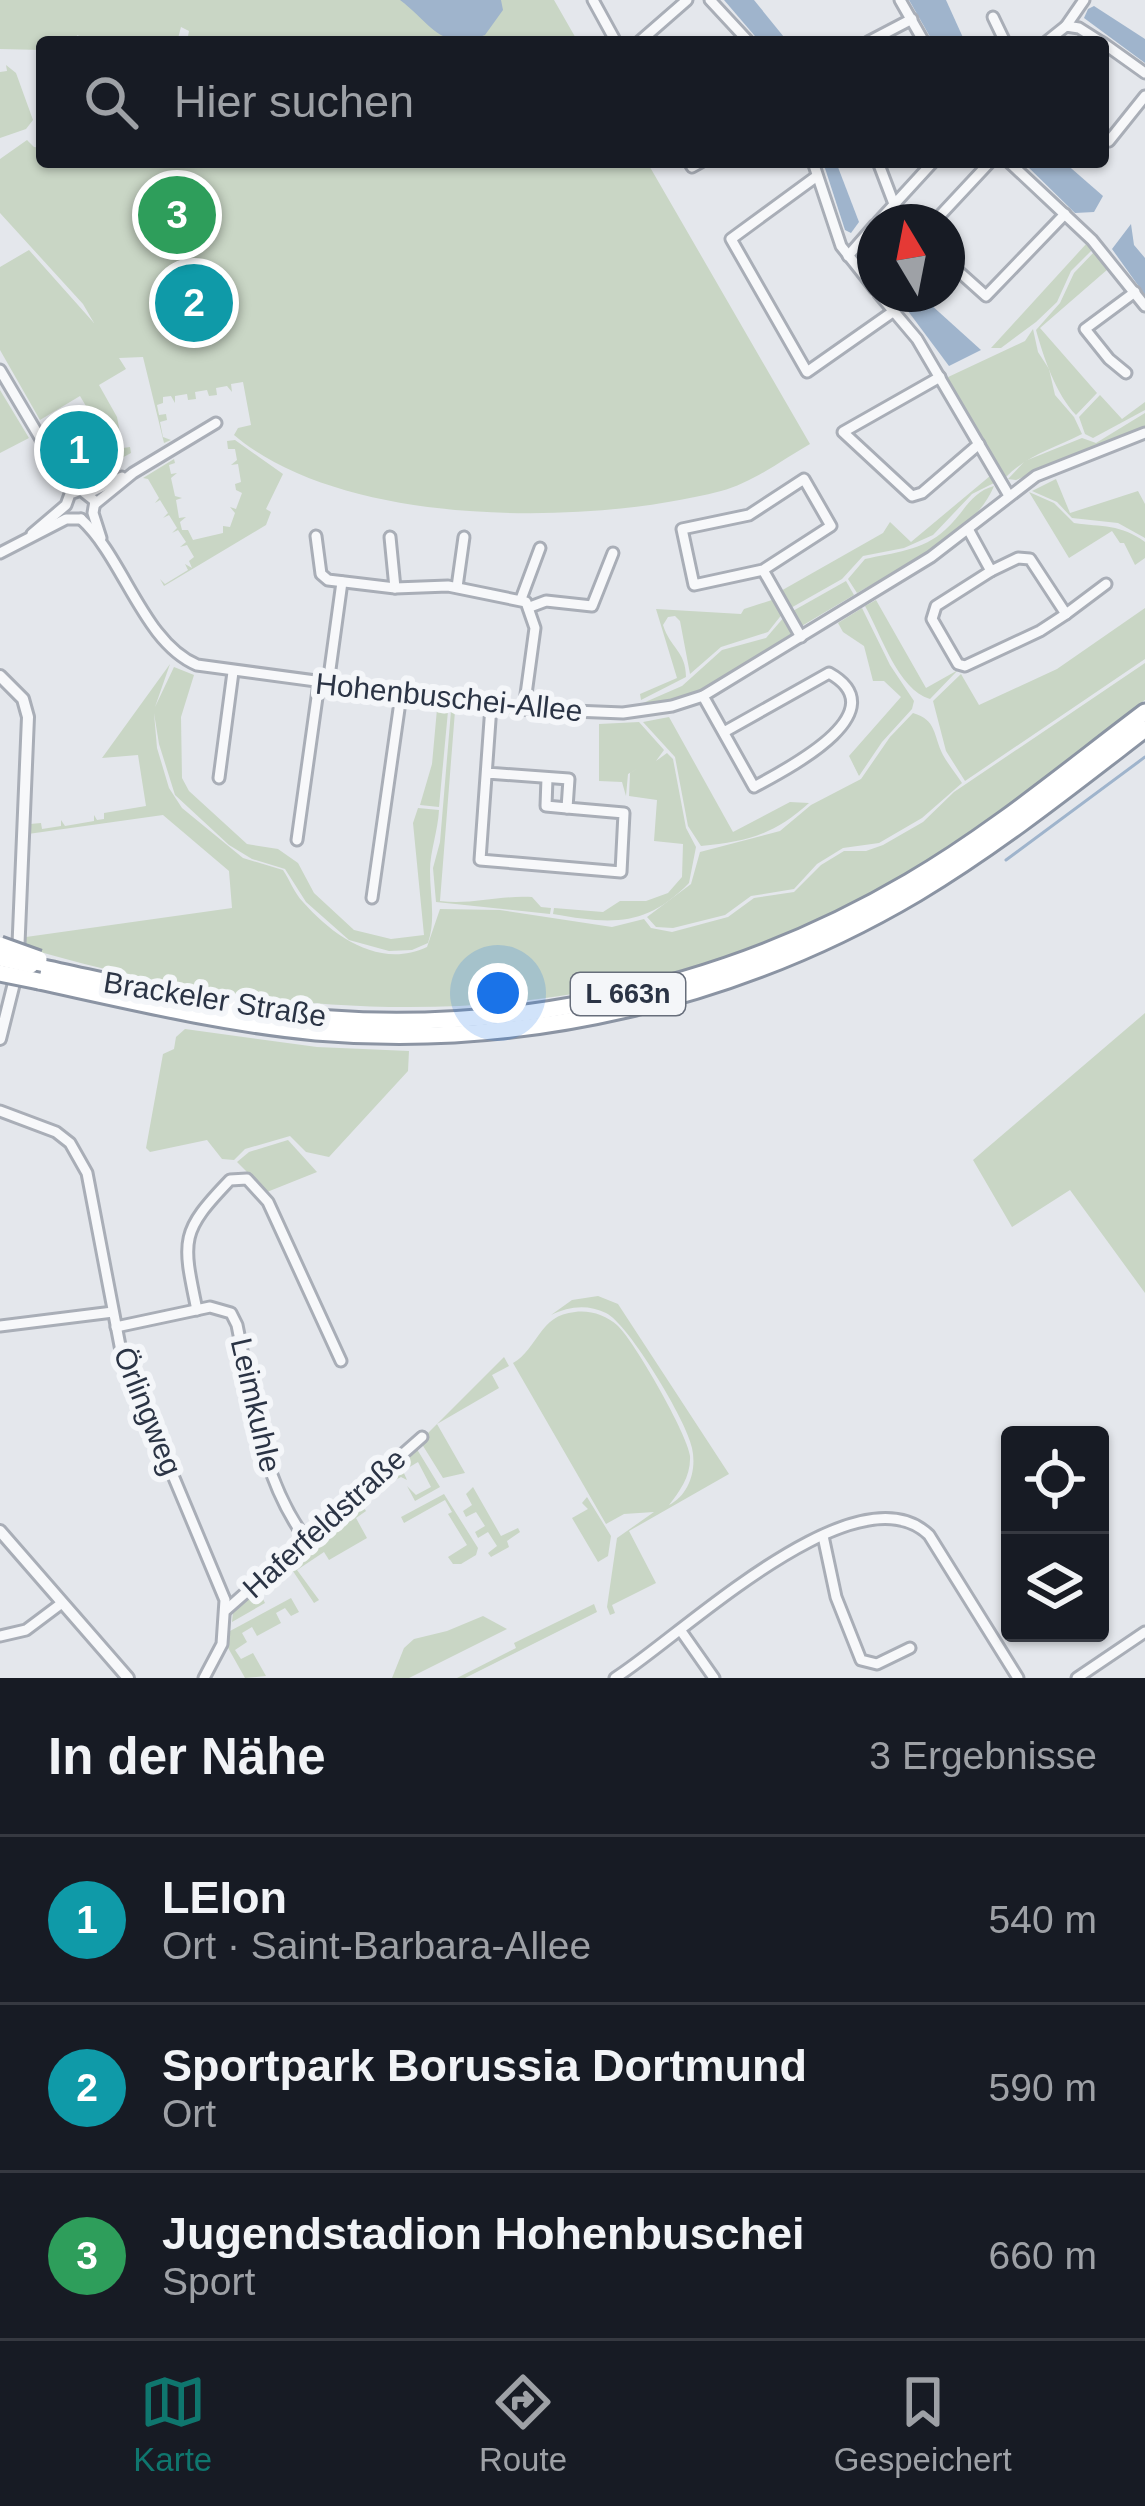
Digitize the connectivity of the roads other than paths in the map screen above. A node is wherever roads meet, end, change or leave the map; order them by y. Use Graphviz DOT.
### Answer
graph roads {
  1 [pos="592,0"];
  2 [pos="687,0"];
  3 [pos="710,0"];
  4 [pos="900,0"];
  5 [pos="1084,0"];
  6 [pos="994,17"];
  7 [pos="912,19"];
  8 [pos="1066,26"];
  9 [pos="613,36"];
  10 [pos="646,36"];
  11 [pos="743,36"];
  12 [pos="879,36"];
  13 [pos="921,36"];
  14 [pos="1002,36"];
  15 [pos="1054,36"];
  16 [pos="1091,36"];
  17 [pos="1109,48"];
  18 [pos="1145,73"];
  19 [pos="1145,96"];
  20 [pos="1109,141"];
  21 [pos="815,168"];
  22 [pos="880,168"];
  23 [pos="927,168"];
  24 [pos="984,168"];
  25 [pos="1015,168"];
  26 [pos="817,176"];
  27 [pos="894,204"];
  28 [pos="951,204"];
  29 [pos="1065,214"];
  30 [pos="857,246"];
  31 [pos="848,256"];
  32 [pos="857,267"];
  33 [pos="965,277"];
  34 [pos="1135,292"];
  35 [pos="1145,306"];
  36 [pos="894,312"];
  37 [pos="896,312"];
  38 [pos="0,370"];
  39 [pos="1126,373"];
  40 [pos="940,377"];
  41 [pos="216,423"];
  42 [pos="1145,433"];
  43 [pos="980,444"];
  44 [pos="58,467"];
  45 [pos="133,473"];
  46 [pos="85,491"];
  47 [pos="1008,494"];
  48 [pos="67,501"];
  49 [pos="94,508"];
  50 [pos="76,518"];
  51 [pos="968,530"];
  52 [pos="32,534"];
  53 [pos="316,536"];
  54 [pos="464,536"];
  55 [pos="389,537"];
  56 [pos="101,540"];
  57 [pos="540,548"];
  58 [pos="0,553"];
  59 [pos="613,554"];
  60 [pos="763,570"];
  61 [pos="991,571"];
  62 [pos="342,582"];
  63 [pos="1106,584"];
  64 [pos="457,587"];
  65 [pos="395,588"];
  66 [pos="520,599"];
  67 [pos="530,607"];
  68 [pos="1066,614"];
  69 [pos="801,637"];
  70 [pos="233,673"];
  71 [pos="0,676"];
  72 [pos="323,683"];
  73 [pos="401,695"];
  74 [pos="703,696"];
  75 [pos="491,706"];
  76 [pos="524,709"];
  77 [pos="1145,712"];
  78 [pos="1145,729"];
  79 [pos="724,732"];
  80 [pos="488,772"];
  81 [pos="219,778"];
  82 [pos="548,778"];
  83 [pos="567,808"];
  84 [pos="297,840"];
  85 [pos="372,898"];
  86 [pos="0,946"];
  87 [pos="0,958"];
  88 [pos="39,969"];
  89 [pos="0,973"];
  90 [pos="0,1039"];
  91 [pos="0,1111"];
  92 [pos="197,1310"];
  93 [pos="112,1312"];
  94 [pos="0,1326"];
  95 [pos="116,1328"];
  96 [pos="341,1361"];
  97 [pos="422,1437"];
  98 [pos="0,1532"];
  99 [pos="823,1536"];
  100 [pos="305,1538"];
  101 [pos="62,1603"];
  102 [pos="226,1610"];
  103 [pos="681,1631"];
  104 [pos="1145,1632"];
  105 [pos="0,1636"];
  106 [pos="910,1648"];
  107 [pos="128,1678"];
  108 [pos="204,1678"];
  109 [pos="615,1678"];
  110 [pos="714,1678"];
  111 [pos="1018,1678"];
  112 [pos="1077,1678"];
  1 -- 9 [label="street"];
  2 -- 10 [label="street"];
  3 -- 11 [label="street"];
  4 -- 7 [label="street"];
  5 -- 8 [label="street"];
  6 -- 14 [label="street"];
  7 -- 12 [label="street"];
  7 -- 13 [label="street"];
  8 -- 15 [label="street"];
  8 -- 16 [label="street"];
  17 -- 18 [label="street"];
  19 -- 20 [label="street"];
  21 -- 26 [label="street"];
  22 -- 27 [label="street"];
  23 -- 27 [label="street"];
  24 -- 28 [label="street"];
  25 -- 29 [label="street"];
  26 -- 31 [label="street"];
  26 -- 36 [label="street"];
  29 -- 33 [label="street"];
  29 -- 34 [label="street"];
  30 -- 31 [label="street"];
  31 -- 32 [label="street"];
  34 -- 35 [label="street"];
  34 -- 39 [label="street"];
  37 -- 40 [label="street"];
  38 -- 44 [label="street"];
  40 -- 43 [label="street"];
  40 -- 43 [label="street"];
  41 -- 45 [label="street"];
  42 -- 47 [label="street, Hohenbuschei-Allee"];
  43 -- 47 [label="street"];
  44 -- 46 [label="street, Hohenbuschei-Allee"];
  44 -- 48 [label="street, Hohenbuschei-Allee"];
  45 -- 46 [label="street"];
  45 -- 49 [label="street"];
  46 -- 48 [label="street"];
  46 -- 49 [label="street, Hohenbuschei-Allee"];
  47 -- 51 [label="street, Hohenbuschei-Allee"];
  48 -- 50 [label="street, Hohenbuschei-Allee"];
  48 -- 52 [label="street"];
  49 -- 50 [label="street"];
  49 -- 56 [label="street, Hohenbuschei-Allee"];
  50 -- 52 [label="street"];
  50 -- 56 [label="street, Hohenbuschei-Allee"];
  51 -- 61 [label="street"];
  51 -- 69 [label="street, Hohenbuschei-Allee"];
  52 -- 58 [label="street"];
  53 -- 62 [label="street"];
  54 -- 64 [label="street"];
  55 -- 65 [label="street"];
  56 -- 70 [label="street, Hohenbuschei-Allee"];
  57 -- 66 [label="street"];
  59 -- 67 [label="street"];
  60 -- 60 [label="street"];
  60 -- 69 [label="street"];
  61 -- 68 [label="street"];
  61 -- 68 [label="street"];
  62 -- 65 [label="street"];
  62 -- 72 [label="street"];
  63 -- 68 [label="street"];
  64 -- 65 [label="street"];
  64 -- 66 [label="street"];
  66 -- 67 [label="street"];
  67 -- 76 [label="street"];
  69 -- 74 [label="street, Hohenbuschei-Allee"];
  70 -- 72 [label="street, Hohenbuschei-Allee"];
  70 -- 81 [label="street"];
  71 -- 90 [label="street"];
  72 -- 73 [label="street, Hohenbuschei-Allee"];
  72 -- 84 [label="street"];
  73 -- 75 [label="street, Hohenbuschei-Allee"];
  73 -- 85 [label="street"];
  74 -- 76 [label="street, Hohenbuschei-Allee"];
  74 -- 79 [label="street"];
  75 -- 76 [label="street, Hohenbuschei-Allee"];
  75 -- 80 [label="street"];
  77 -- 88 [label="highway, Brackeler Straße / L 663n"];
  78 -- 88 [label="highway, Brackeler Straße / L 663n"];
  79 -- 79 [label="street"];
  80 -- 82 [label="street"];
  80 -- 83 [label="street"];
  82 -- 83 [label="street"];
  82 -- 83 [label="street"];
  86 -- 88 [label="highway, bridge"];
  87 -- 88 [label="highway, Brackeler Straße / L 663n, bridge"];
  88 -- 89 [label="highway, Brackeler Straße / L 663n, bridge"];
  91 -- 93 [label="street, Örlingweg"];
  92 -- 95 [label="street, Leimkuhle"];
  92 -- 96 [label="street"];
  92 -- 100 [label="street, Leimkuhle"];
  93 -- 94 [label="street"];
  93 -- 95 [label="street, Örlingweg"];
  95 -- 102 [label="street, Örlingweg"];
  97 -- 100 [label="street, Haferfeldstraße"];
  98 -- 101 [label="street"];
  99 -- 103 [label="street"];
  99 -- 106 [label="street"];
  99 -- 111 [label="street"];
  100 -- 102 [label="street, Haferfeldstraße"];
  101 -- 105 [label="street"];
  101 -- 107 [label="street"];
  102 -- 108 [label="street"];
  103 -- 109 [label="street"];
  103 -- 110 [label="street"];
  104 -- 112 [label="street"];
}
